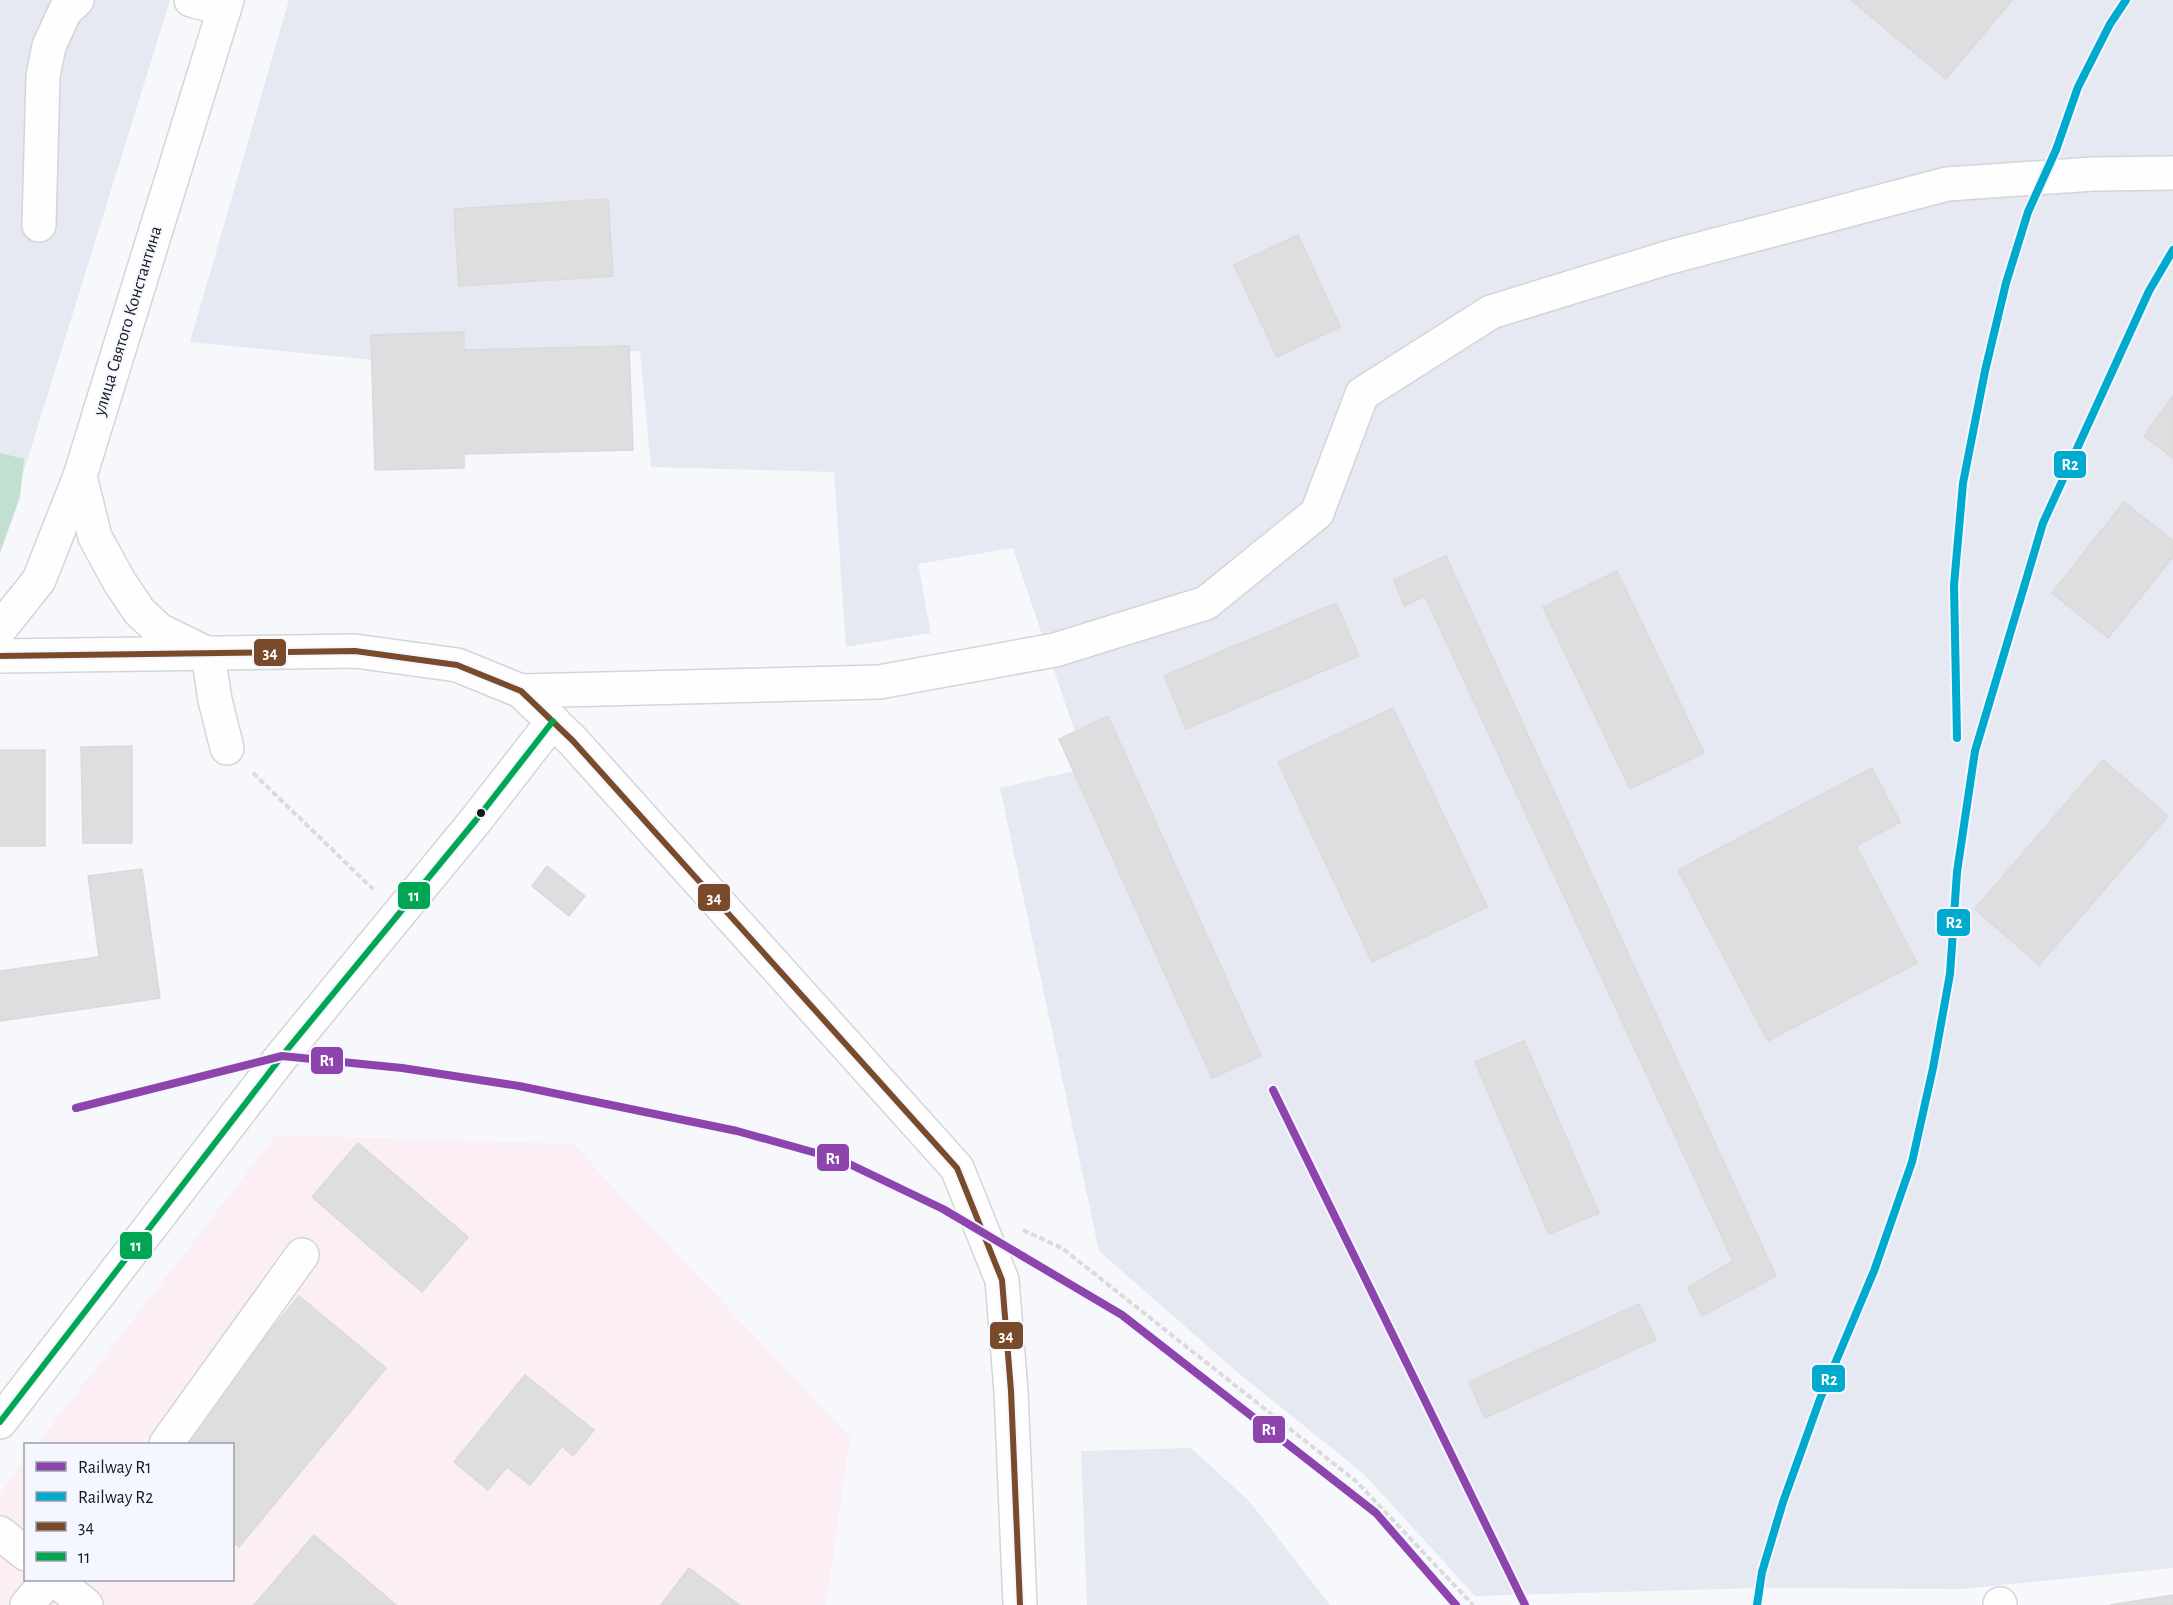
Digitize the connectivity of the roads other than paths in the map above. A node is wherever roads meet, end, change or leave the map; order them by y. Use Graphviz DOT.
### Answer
graph roads {
  1 [pos="77,0"];
  2 [pos="191,0"];
  3 [pos="226,5"];
  4 [pos="2173,174"];
  5 [pos="39,225"];
  6 [pos="80,476"];
  7 [pos="0,629"];
  8 [pos="208,654"];
  9 [pos="0,656"];
  10 [pos="521,691"];
  11 [pos="553,721"];
  12 [pos="227,748"];
  13 [pos="302,1255"];
  14 [pos="0,1422"];
  15 [pos="167,1443"];
  16 [pos="0,1533"];
  17 [pos="24,1552"];
  18 [pos="64,1586"];
  19 [pos="27,1605"];
  20 [pos="1020,1605"];
  1 -- 5 [label="street"];
  2 -- 3 [label="street"];
  3 -- 6 [label="street, улица Святого Константина"];
  4 -- 10 [label="street"];
  6 -- 7 [label="street, улица Святого Константина"];
  6 -- 8 [label="street"];
  8 -- 9 [label="street"];
  8 -- 10 [label="street"];
  8 -- 12 [label="street"];
  10 -- 11 [label="street"];
  11 -- 14 [label="street"];
  11 -- 20 [label="street"];
  13 -- 15 [label="street"];
  16 -- 17 [label="street"];
  18 -- 19 [label="street"];
}
